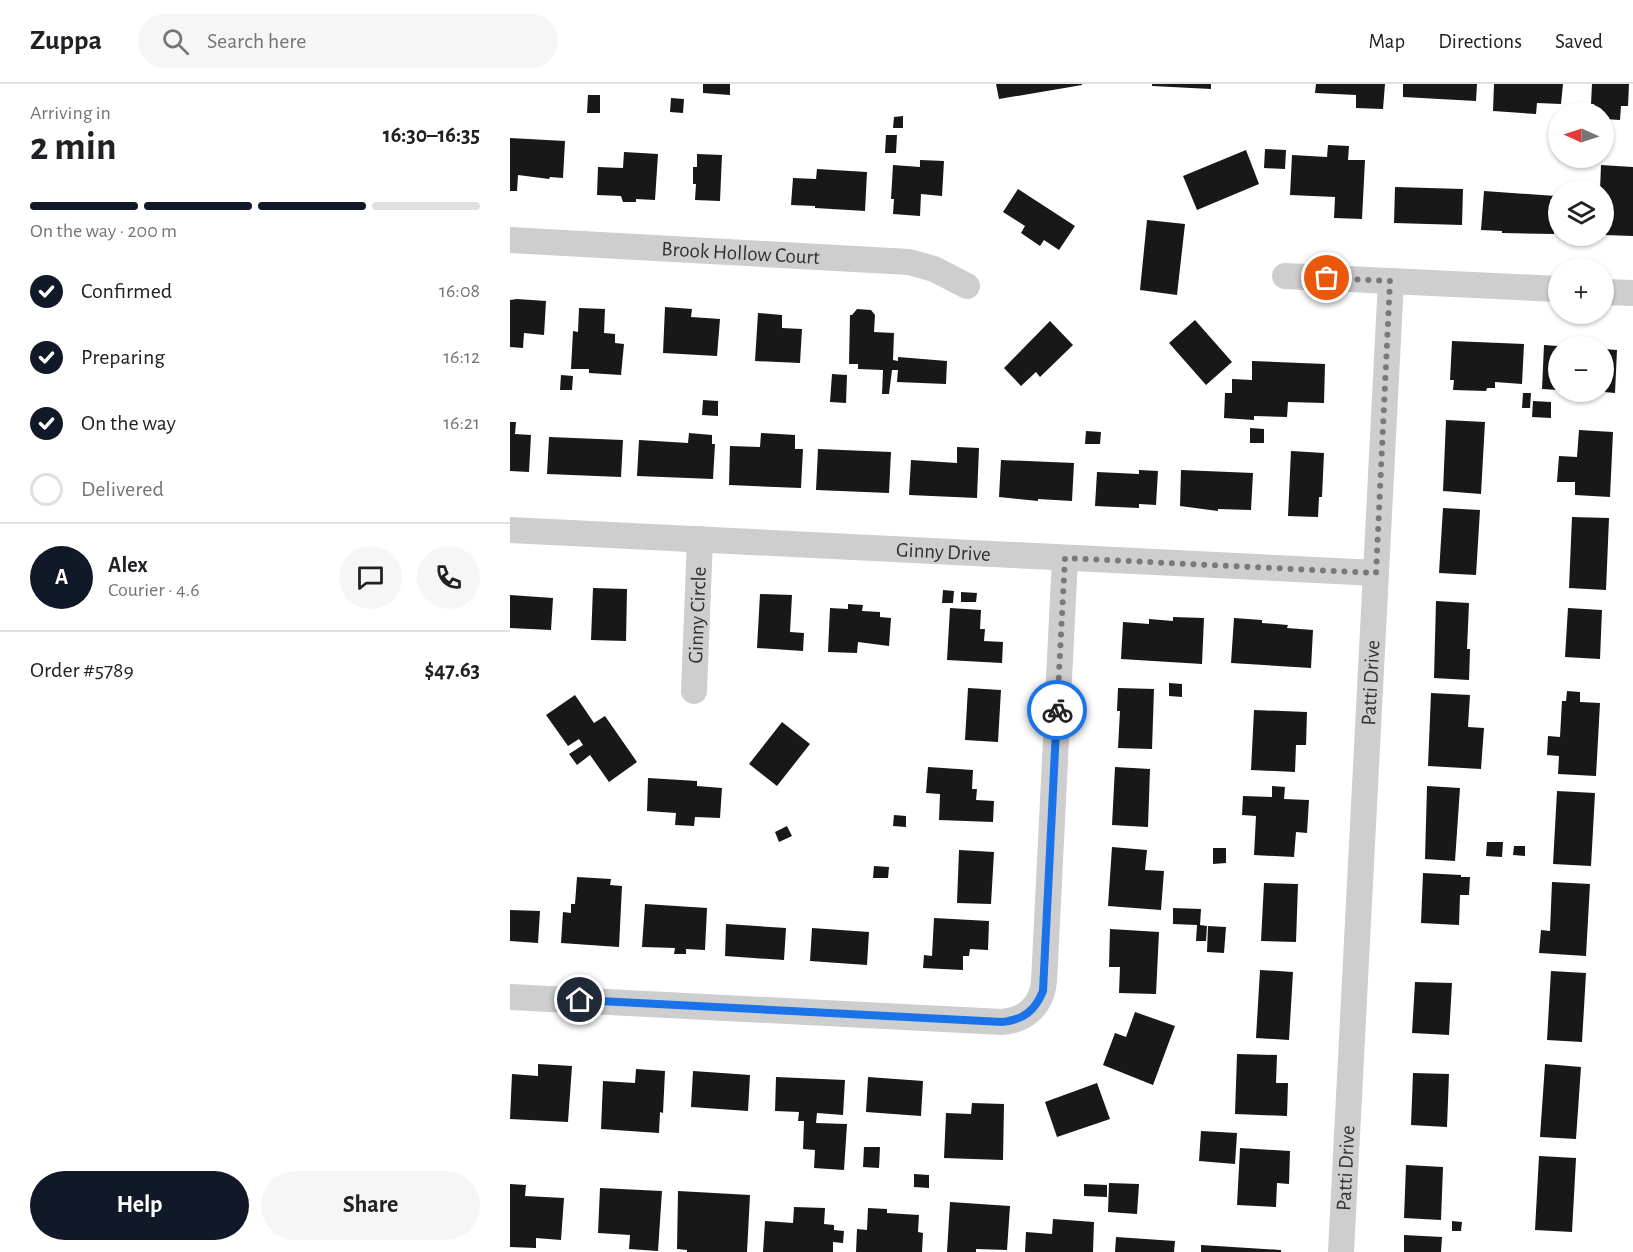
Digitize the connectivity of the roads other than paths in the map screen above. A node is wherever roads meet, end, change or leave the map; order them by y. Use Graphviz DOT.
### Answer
graph roads {
  1 [pos="510,240"];
  2 [pos="1285,276"];
  3 [pos="1390,281"];
  4 [pos="968,286"];
  5 [pos="1548,289"];
  6 [pos="1614,292"];
  7 [pos="1633,293"];
  8 [pos="510,530"];
  9 [pos="700,539"];
  10 [pos="1065,558"];
  11 [pos="1376,573"];
  12 [pos="694,691"];
  13 [pos="510,997"];
  14 [pos="1341,1252"];
  1 -- 4 [label="street, Brook Hollow Court"];
  2 -- 3 [label="street"];
  3 -- 5 [label="street"];
  3 -- 11 [label="street, Patti Drive"];
  6 -- 7 [label="street"];
  8 -- 9 [label="street, Ginny Drive"];
  9 -- 10 [label="street, Ginny Drive"];
  9 -- 12 [label="street, Ginny Circle"];
  10 -- 11 [label="street, Ginny Drive"];
  10 -- 13 [label="street"];
  11 -- 14 [label="street, Patti Drive"];
}
